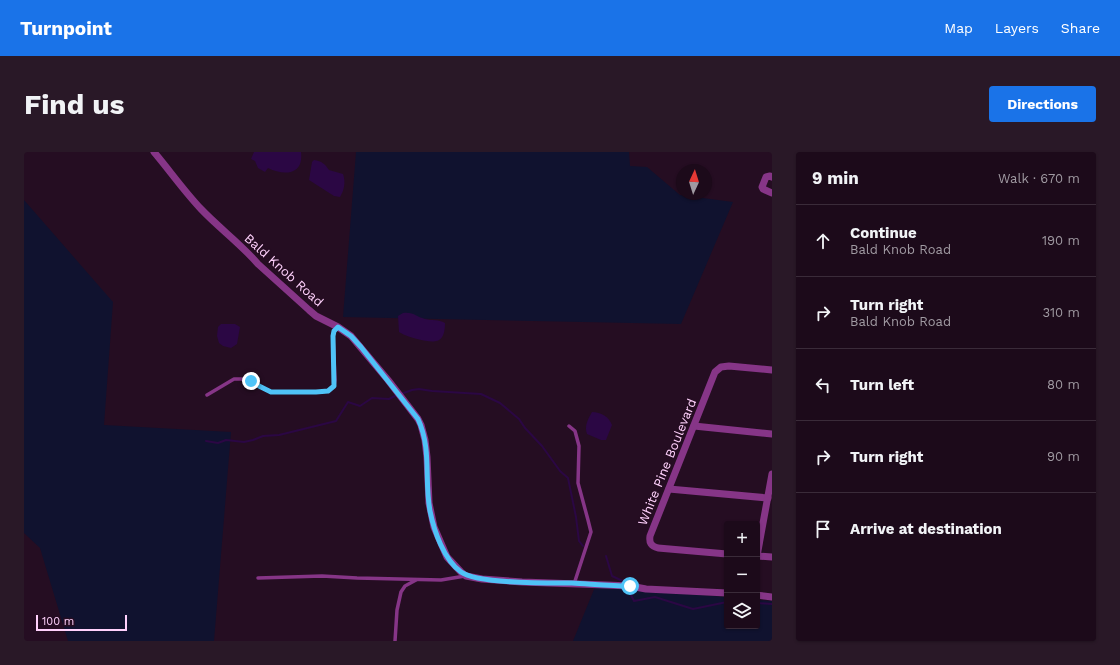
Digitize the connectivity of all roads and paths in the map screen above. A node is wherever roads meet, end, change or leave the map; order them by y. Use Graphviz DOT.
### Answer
graph roads {
  1 [pos="154,152"];
  2 [pos="772,176"];
  3 [pos="772,193"];
  4 [pos="338,327"];
  5 [pos="772,370"];
  6 [pos="207,395"];
  7 [pos="569,426"];
  8 [pos="694,426"];
  9 [pos="772,434"];
  10 [pos="772,474"];
  11 [pos="669,489"];
  12 [pos="768,498"];
  13 [pos="760,540"];
  14 [pos="724,554"];
  15 [pos="760,556"];
  16 [pos="772,557"];
  17 [pos="466,576"];
  18 [pos="258,578"];
  19 [pos="417,580"];
  20 [pos="574,584"];
  21 [pos="724,593"];
  22 [pos="760,596"];
  23 [pos="772,597"];
  24 [pos="395,641"];
  1 -- 4 [label="street, Bald Knob Road"];
  2 -- 3 [label="street"];
  4 -- 6 [label="lane"];
  4 -- 17 [label="street, Bald Knob Road"];
  5 -- 8 [label="street, White Pine Boulevard"];
  7 -- 20 [label="lane"];
  8 -- 9 [label="street"];
  8 -- 11 [label="street, White Pine Boulevard"];
  10 -- 12 [label="street"];
  11 -- 12 [label="street"];
  11 -- 14 [label="street, White Pine Boulevard"];
  12 -- 13 [label="street"];
  15 -- 16 [label="street"];
  17 -- 19 [label="lane"];
  17 -- 20 [label="street"];
  18 -- 19 [label="lane"];
  19 -- 24 [label="lane"];
  20 -- 21 [label="street"];
  22 -- 23 [label="street"];
}
